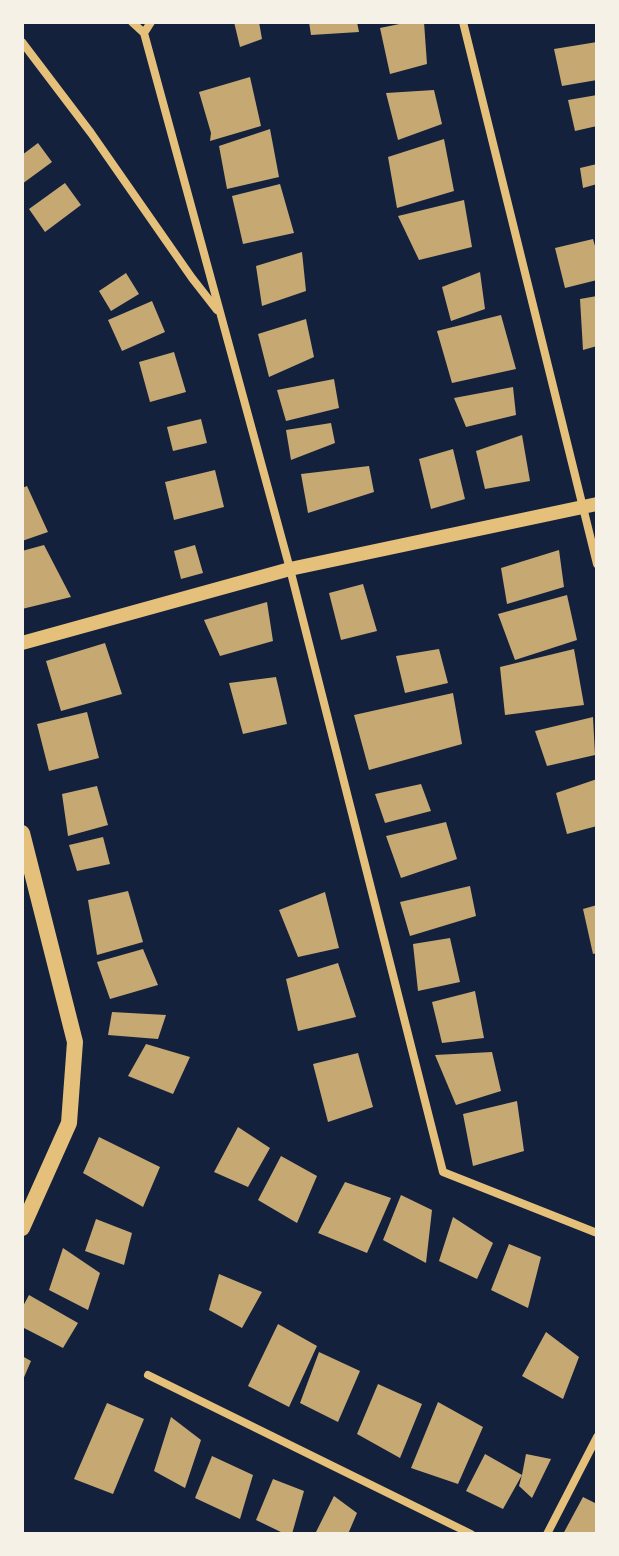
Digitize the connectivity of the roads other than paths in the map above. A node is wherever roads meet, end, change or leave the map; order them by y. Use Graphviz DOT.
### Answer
graph roads {
  1 [pos="132,22"];
  2 [pos="151,22"];
  3 [pos="463,22"];
  4 [pos="144,33"];
  5 [pos="22,42"];
  6 [pos="220,314"];
  7 [pos="597,504"];
  8 [pos="582,508"];
  9 [pos="597,564"];
  10 [pos="290,569"];
  11 [pos="22,643"];
  12 [pos="22,833"];
  13 [pos="22,1228"];
  14 [pos="597,1233"];
  15 [pos="148,1375"];
  16 [pos="597,1437"];
  17 [pos="471,1534"];
  18 [pos="547,1534"];
  1 -- 4 [label="street"];
  2 -- 4 [label="street"];
  3 -- 8 [label="street"];
  4 -- 6 [label="street"];
  5 -- 6 [label="street"];
  6 -- 10 [label="street"];
  7 -- 8 [label="street"];
  8 -- 9 [label="street"];
  8 -- 10 [label="street"];
  10 -- 11 [label="street"];
  10 -- 14 [label="street"];
  12 -- 13 [label="main road"];
  15 -- 17 [label="street"];
  16 -- 18 [label="street"];
}
